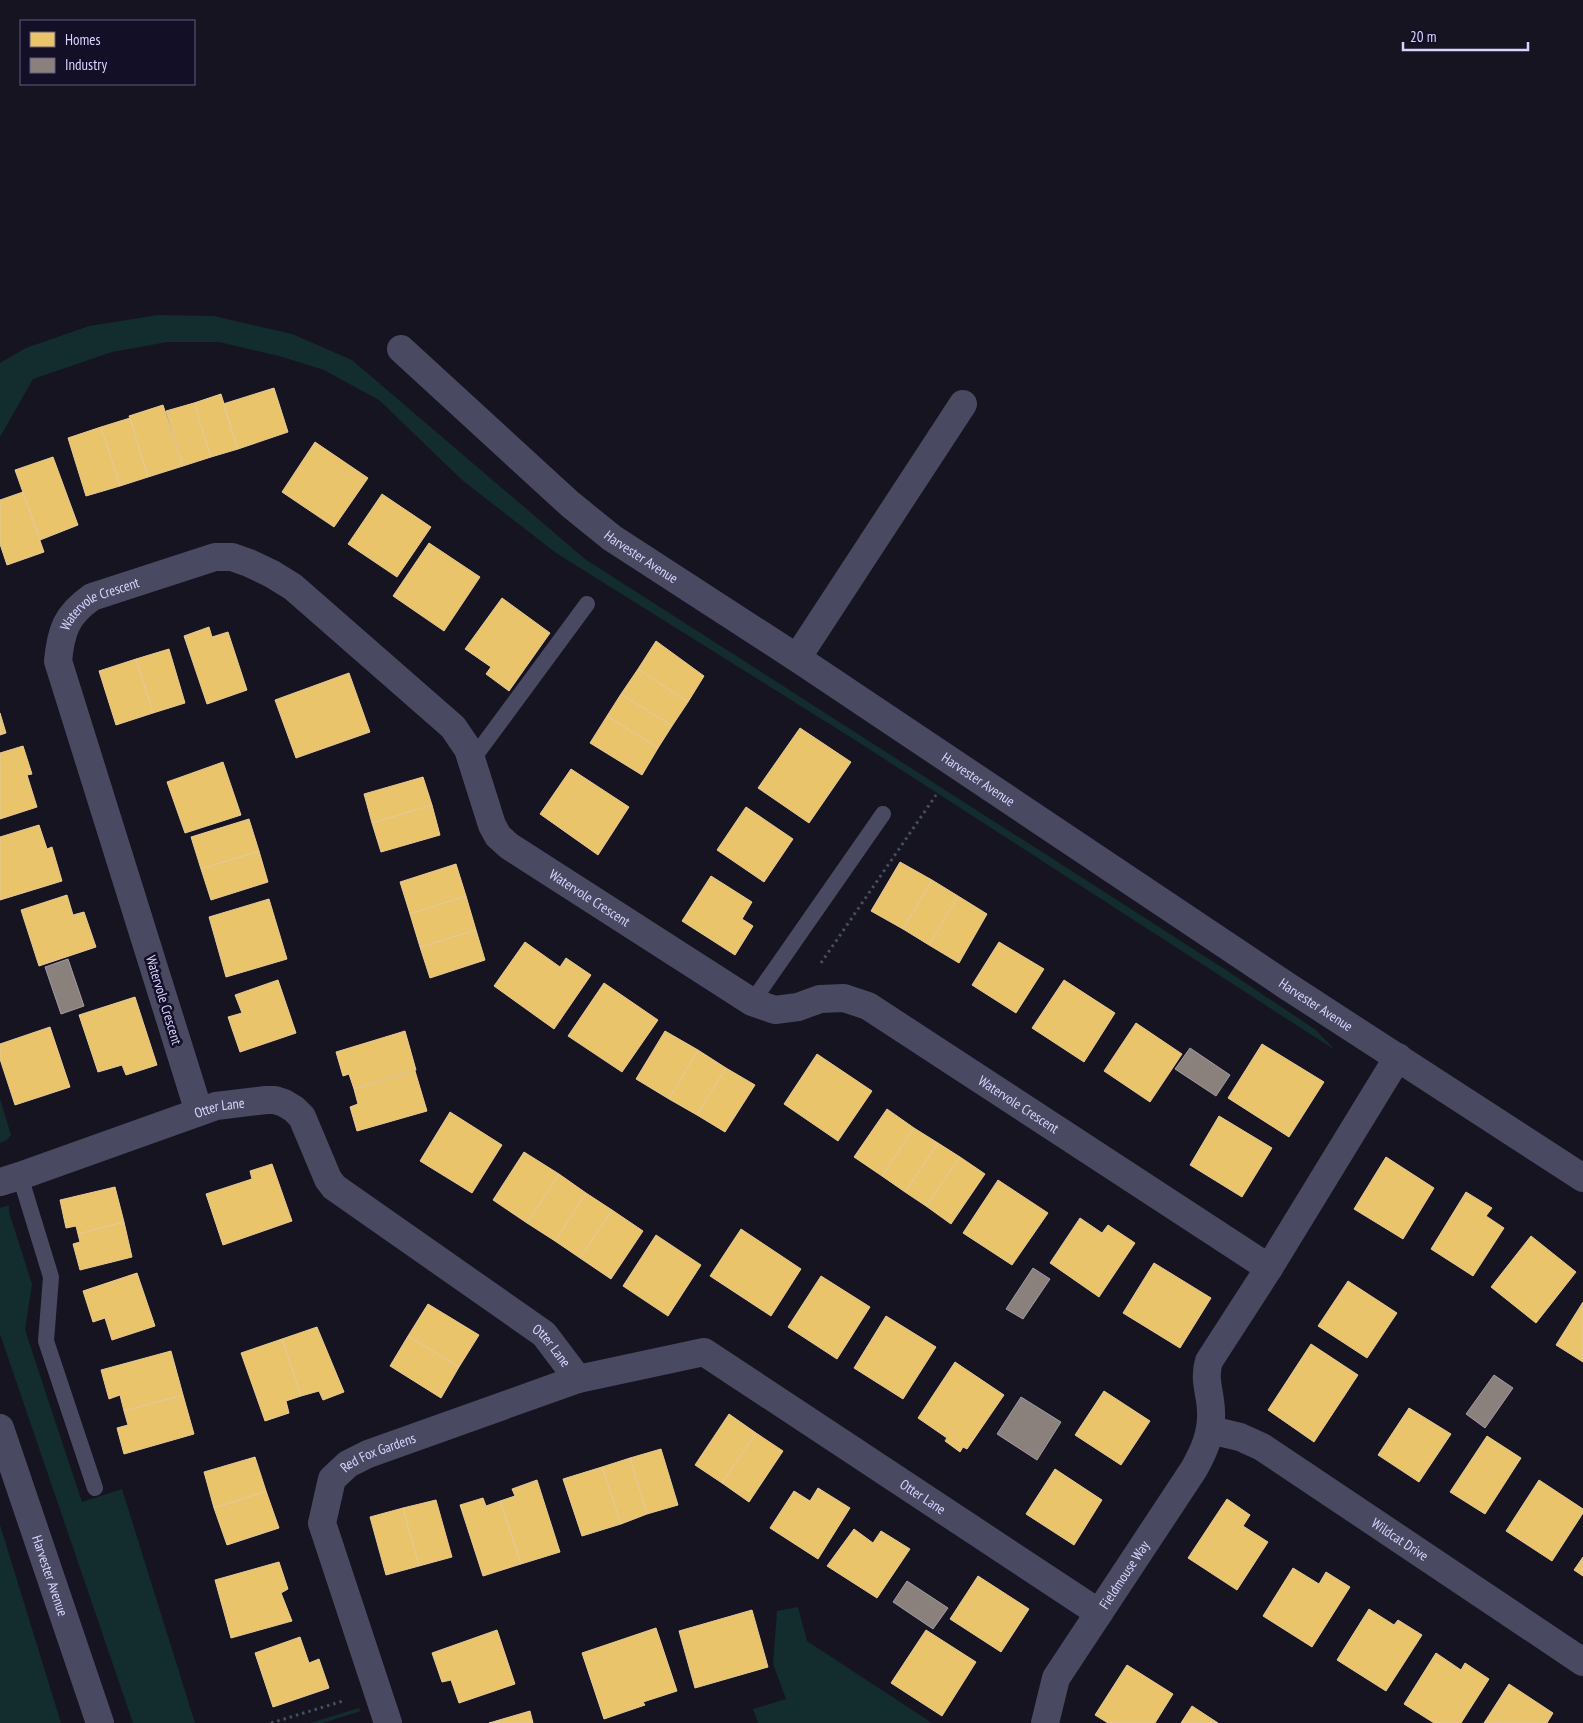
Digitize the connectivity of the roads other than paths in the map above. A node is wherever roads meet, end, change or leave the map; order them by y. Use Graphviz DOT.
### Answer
graph roads {
  1 [pos="400,349"];
  2 [pos="964,404"];
  3 [pos="587,604"];
  4 [pos="797,658"];
  5 [pos="472,760"];
  6 [pos="883,814"];
  7 [pos="752,1002"];
  8 [pos="1398,1058"];
  9 [pos="199,1112"];
  10 [pos="1583,1178"];
  11 [pos="10,1179"];
  12 [pos="1268,1268"];
  13 [pos="578,1379"];
  14 [pos="0,1428"];
  15 [pos="1210,1430"];
  16 [pos="94,1488"];
  17 [pos="1099,1613"];
  18 [pos="1583,1662"];
  19 [pos="381,1721"];
  20 [pos="100,1723"];
  21 [pos="1045,1723"];
  1 -- 4 [label="street, Harvester Avenue"];
  2 -- 4 [label="street"];
  3 -- 5 [label="lane"];
  4 -- 8 [label="street, Harvester Avenue"];
  5 -- 7 [label="street, Watervole Crescent"];
  5 -- 9 [label="street, Watervole Crescent"];
  6 -- 7 [label="lane"];
  7 -- 12 [label="street, Watervole Crescent"];
  8 -- 10 [label="street, Harvester Avenue"];
  8 -- 12 [label="street, Fieldmouse Way"];
  9 -- 11 [label="street, Otter Lane"];
  9 -- 13 [label="street, Otter Lane"];
  11 -- 16 [label="lane, Otter Lane"];
  12 -- 15 [label="street, Fieldmouse Way"];
  13 -- 17 [label="street, Otter Lane"];
  13 -- 19 [label="street, Red Fox Gardens"];
  14 -- 20 [label="street, Harvester Avenue"];
  15 -- 17 [label="street, Fieldmouse Way"];
  15 -- 18 [label="street, Wildcat Drive"];
  17 -- 21 [label="street, Fieldmouse Way"];
}
